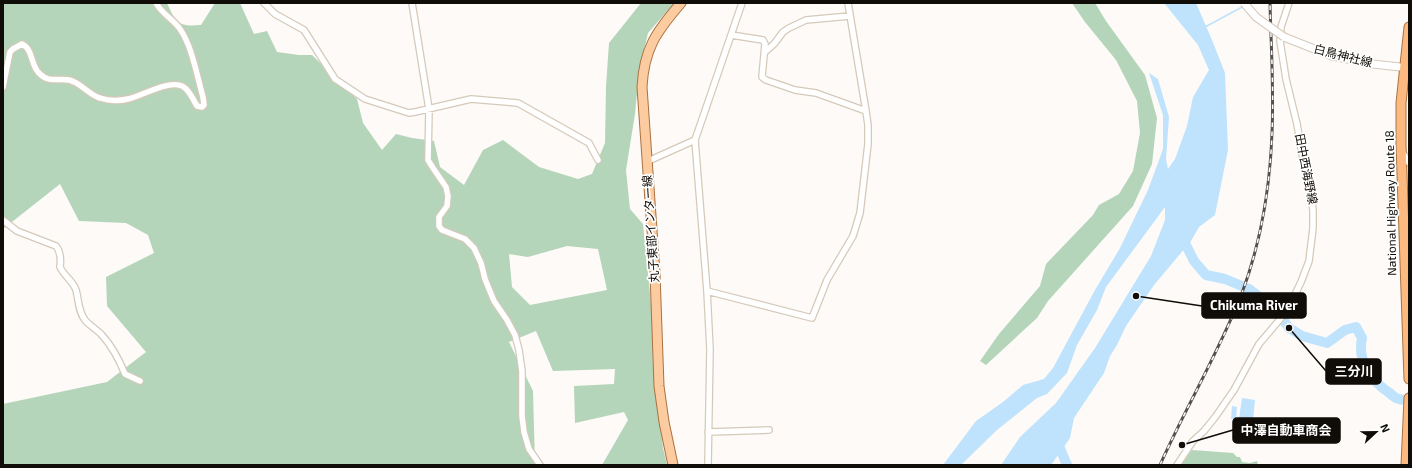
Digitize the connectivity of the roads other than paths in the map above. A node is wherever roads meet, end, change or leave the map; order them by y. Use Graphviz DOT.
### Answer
graph roads {
  1 [pos="156,3"];
  2 [pos="264,3"];
  3 [pos="412,3"];
  4 [pos="681,3"];
  5 [pos="742,3"];
  6 [pos="848,3"];
  7 [pos="1244,3"];
  8 [pos="1290,3"];
  9 [pos="850,16"];
  10 [pos="1409,27"];
  11 [pos="731,35"];
  12 [pos="765,52"];
  13 [pos="1407,68"];
  14 [pos="3,87"];
  15 [pos="429,109"];
  16 [pos="866,111"];
  17 [pos="695,140"];
  18 [pos="1401,151"];
  19 [pos="598,160"];
  20 [pos="646,162"];
  21 [pos="1409,163"];
  22 [pos="3,220"];
  23 [pos="707,291"];
  24 [pos="1408,341"];
  25 [pos="1409,379"];
  26 [pos="140,381"];
  27 [pos="1409,398"];
  28 [pos="769,430"];
  29 [pos="708,432"];
  30 [pos="540,465"];
  31 [pos="672,465"];
  32 [pos="708,465"];
  33 [pos="1177,465"];
  34 [pos="1406,465"];
  1 -- 14 [label="street"];
  2 -- 15 [label="street"];
  3 -- 15 [label="street"];
  4 -- 20 [label="main road, 丸子東部インター線"];
  5 -- 11 [label="street"];
  6 -- 9 [label="street"];
  7 -- 13 [label="street, 白鳥神社線, bridge"];
  8 -- 33 [label="street, 田中西海野線"];
  9 -- 12 [label="street"];
  9 -- 16 [label="street"];
  10 -- 13 [label="highway, National Highway Route 18"];
  11 -- 12 [label="street"];
  11 -- 17 [label="street"];
  12 -- 16 [label="street"];
  13 -- 18 [label="highway, National Highway Route 18"];
  15 -- 19 [label="street"];
  15 -- 30 [label="street"];
  16 -- 23 [label="street"];
  17 -- 20 [label="street"];
  17 -- 23 [label="street"];
  18 -- 21 [label="street"];
  18 -- 24 [label="highway, National Highway Route 18"];
  20 -- 31 [label="main road, 丸子東部インター線"];
  22 -- 26 [label="street"];
  23 -- 29 [label="street"];
  24 -- 25 [label="highway, National Highway Route 18"];
  27 -- 34 [label="highway"];
  28 -- 29 [label="street"];
  29 -- 32 [label="street"];
}
